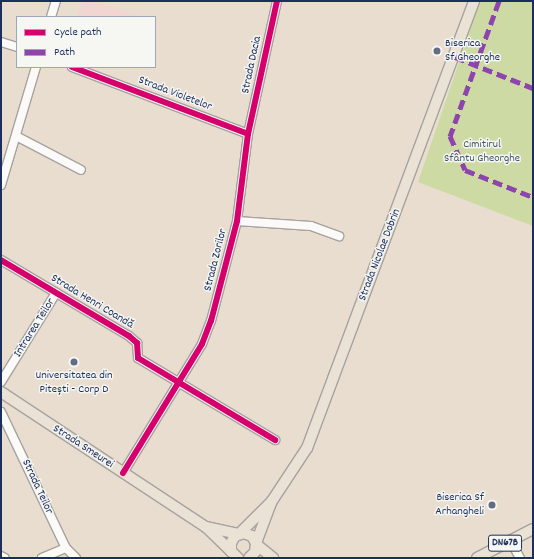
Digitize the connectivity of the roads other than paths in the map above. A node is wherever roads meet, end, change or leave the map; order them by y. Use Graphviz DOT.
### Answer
graph roads {
  1 [pos="56,1"];
  2 [pos="277,1"];
  3 [pos="474,1"];
  4 [pos="51,16"];
  5 [pos="1,42"];
  6 [pos="16,47"];
  7 [pos="36,68"];
  8 [pos="75,68"];
  9 [pos="248,134"];
  10 [pos="16,136"];
  11 [pos="81,170"];
  12 [pos="1,185"];
  13 [pos="237,221"];
  14 [pos="338,236"];
  15 [pos="1,260"];
  16 [pos="56,293"];
  17 [pos="1,382"];
  18 [pos="179,383"];
  19 [pos="1,392"];
  20 [pos="1,412"];
  21 [pos="275,440"];
  22 [pos="123,473"];
  23 [pos="272,501"];
  24 [pos="206,527"];
  25 [pos="533,529"];
  26 [pos="239,534"];
  27 [pos="510,540"];
  28 [pos="256,544"];
  29 [pos="66,548"];
  30 [pos="235,554"];
  31 [pos="1,556"];
  32 [pos="5,558"];
  33 [pos="42,558"];
  34 [pos="76,558"];
  35 [pos="249,558"];
  36 [pos="273,558"];
  37 [pos="477,558"];
  38 [pos="520,558"];
  1 -- 4 [label="street"];
  2 -- 9 [label="street, Strada Dacia"];
  3 -- 23 [label="main road, Strada Nicolae Dobrin"];
  5 -- 6 [label="street"];
  7 -- 10 [label="street"];
  8 -- 9 [label="street, Strada Violetelor"];
  9 -- 13 [label="street, Strada Zorilor"];
  10 -- 11 [label="street"];
  10 -- 12 [label="street"];
  13 -- 14 [label="street"];
  13 -- 18 [label="street, Strada Zorilor"];
  15 -- 16 [label="street, Strada Henri Coandă"];
  16 -- 17 [label="street, Intrarea Teilor"];
  16 -- 18 [label="street, Strada Henri Coandă"];
  18 -- 21 [label="street"];
  18 -- 22 [label="street, Strada Zorilor"];
  19 -- 22 [label="main road, Strada Smeurei"];
  20 -- 29 [label="street, Strada Teilor"];
  22 -- 24 [label="main road, Strada Smeurei"];
  23 -- 26 [label="main road, Strada Nicolae Dobrin"];
  23 -- 28 [label="main road, Strada Nicolae Dobrin"];
  24 -- 26 [label="main road, Strada Smeurei"];
  24 -- 30 [label="main road, Strada Smeurei"];
  25 -- 27 [label="main road, DN67B"];
  26 -- 28 [label="main road, Strada Smeurei"];
  26 -- 30 [label="main road, Strada Nicolae Dobrin"];
  27 -- 37 [label="main road, DN67B"];
  27 -- 38 [label="street"];
  28 -- 35 [label="main road, Strada Nicolae Dobrin"];
  28 -- 36 [label="main road, Strada Smeurei"];
  29 -- 33 [label="street"];
  29 -- 34 [label="street, Strada Teilor"];
  31 -- 32 [label="street"];
}
